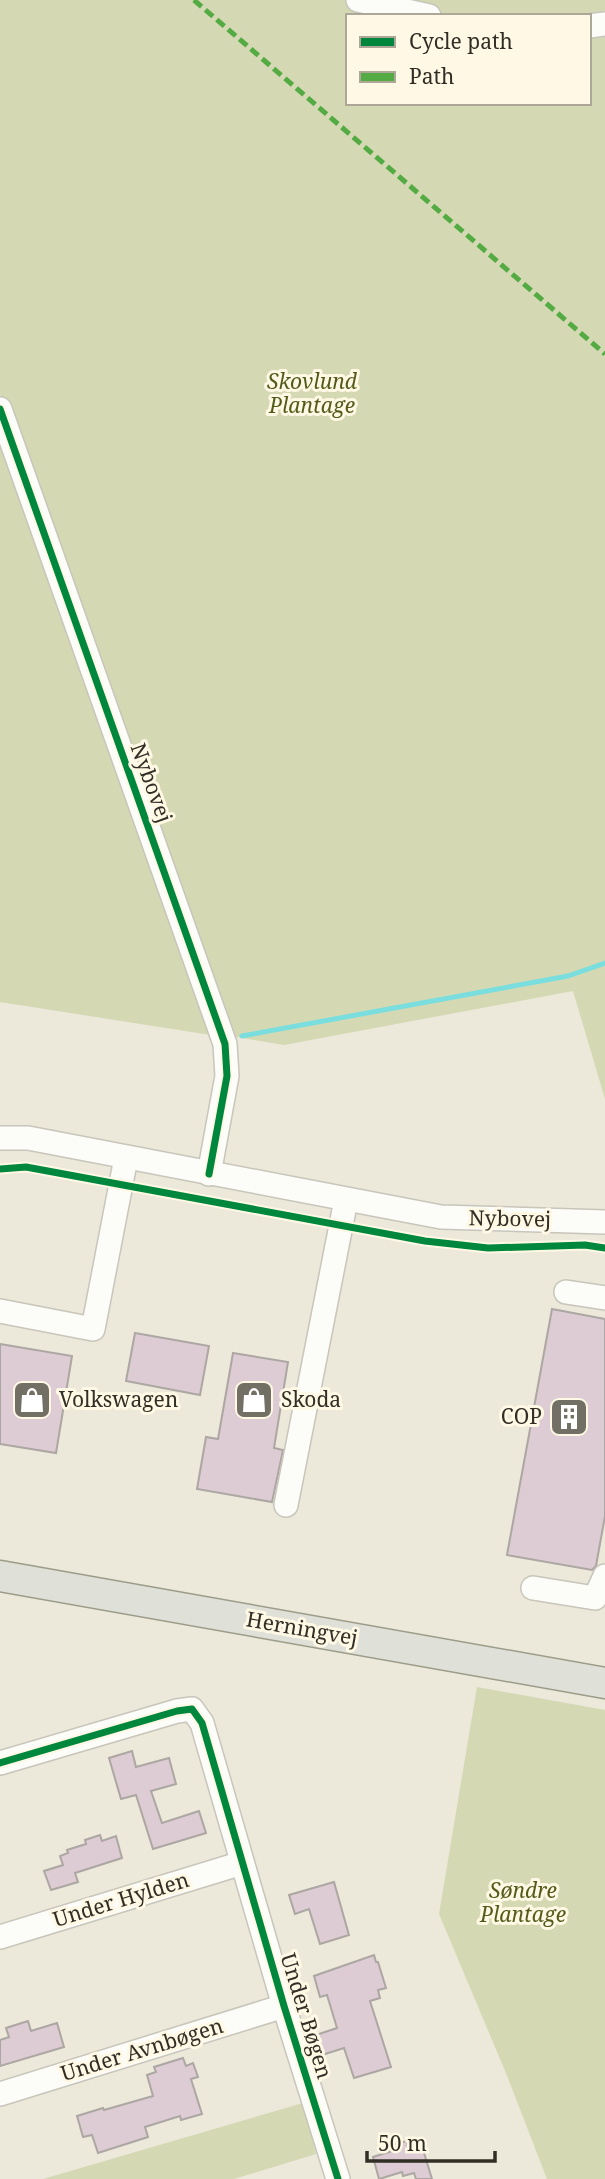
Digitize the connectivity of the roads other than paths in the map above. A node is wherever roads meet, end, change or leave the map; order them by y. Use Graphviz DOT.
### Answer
graph roads {
  1 [pos="358,0"];
  2 [pos="420,14"];
  3 [pos="0,409"];
  4 [pos="0,1139"];
  5 [pos="126,1158"];
  6 [pos="209,1174"];
  7 [pos="346,1199"];
  8 [pos="605,1222"];
  9 [pos="566,1292"];
  10 [pos="605,1298"];
  11 [pos="0,1311"];
  12 [pos="286,1505"];
  13 [pos="0,1576"];
  14 [pos="605,1576"];
  15 [pos="533,1588"];
  16 [pos="605,1682"];
  17 [pos="0,1763"];
  18 [pos="242,1863"];
  19 [pos="0,1937"];
  20 [pos="284,2006"];
  21 [pos="0,2094"];
  22 [pos="338,2179"];
  1 -- 2 [label="street"];
  3 -- 6 [label="street, Nybovej"];
  4 -- 5 [label="street, Nybovej"];
  5 -- 6 [label="street, Nybovej"];
  5 -- 11 [label="street"];
  6 -- 7 [label="street, Nybovej"];
  7 -- 8 [label="street, Nybovej"];
  7 -- 12 [label="street"];
  9 -- 10 [label="street"];
  13 -- 16 [label="main road, Herningvej"];
  14 -- 15 [label="street"];
  17 -- 18 [label="street, Under Bøgen"];
  18 -- 19 [label="street, Under Hylden"];
  18 -- 20 [label="street, Under Bøgen"];
  20 -- 21 [label="street, Under Avnbøgen"];
  20 -- 22 [label="street, Under Bøgen"];
}
